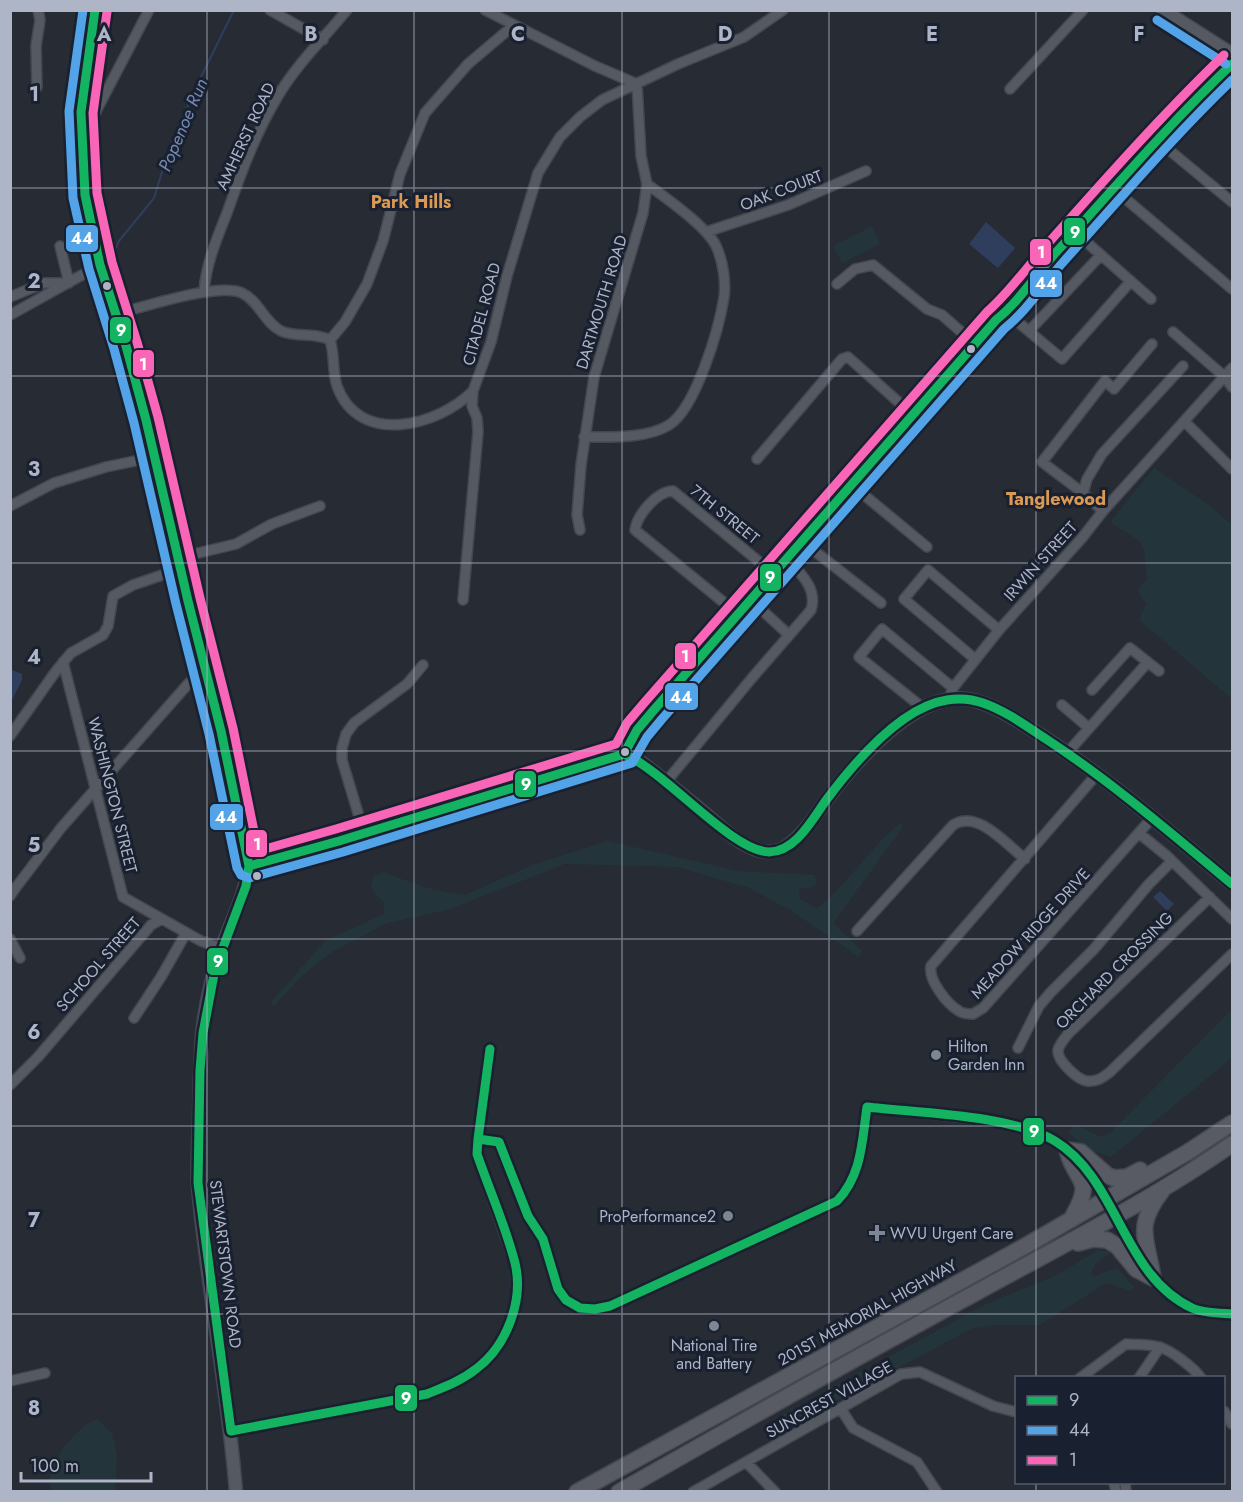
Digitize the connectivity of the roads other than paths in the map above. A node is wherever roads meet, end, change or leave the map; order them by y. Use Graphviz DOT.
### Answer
graph roads {
  1 [pos="38,10"];
  2 [pos="96,10"];
  3 [pos="149,10"];
  4 [pos="270,10"];
  5 [pos="347,10"];
  6 [pos="485,10"];
  7 [pos="783,10"];
  8 [pos="1083,10"];
  9 [pos="1163,10"];
  10 [pos="514,25"];
  11 [pos="323,40"];
  12 [pos="1233,54"];
  13 [pos="1233,64"];
  14 [pos="637,84"];
  15 [pos="37,87"];
  16 [pos="1010,89"];
  17 [pos="81,139"];
  18 [pos="1157,140"];
  19 [pos="866,171"];
  20 [pos="647,184"];
  21 [pos="1114,189"];
  22 [pos="1233,202"];
  23 [pos="706,232"];
  24 [pos="1075,232"];
  25 [pos="60,246"];
  26 [pos="1101,255"];
  27 [pos="100,265"];
  28 [pos="1131,281"];
  29 [pos="69,283"];
  30 [pos="837,284"];
  31 [pos="1233,289"];
  32 [pos="204,291"];
  33 [pos="10,297"];
  34 [pos="1151,299"];
  35 [pos="1006,312"];
  36 [pos="116,314"];
  37 [pos="10,315"];
  38 [pos="1030,330"];
  39 [pos="1173,332"];
  40 [pos="330,340"];
  41 [pos="975,344"];
  42 [pos="1152,344"];
  43 [pos="1183,366"];
  44 [pos="1233,368"];
  45 [pos="1225,377"];
  46 [pos="1233,387"];
  47 [pos="473,391"];
  48 [pos="913,415"];
  49 [pos="1185,422"];
  50 [pos="584,437"];
  51 [pos="153,457"];
  52 [pos="757,459"];
  53 [pos="1233,469"];
  54 [pos="852,485"];
  55 [pos="1083,493"];
  56 [pos="10,506"];
  57 [pos="320,506"];
  58 [pos="1103,511"];
  59 [pos="580,530"];
  60 [pos="803,542"];
  61 [pos="927,547"];
  62 [pos="788,559"];
  63 [pos="179,564"];
  64 [pos="774,574"];
  65 [pos="463,600"];
  66 [pos="751,600"];
  67 [pos="880,603"];
  68 [pos="738,614"];
  69 [pos="999,630"];
  70 [pos="789,635"];
  71 [pos="975,659"];
  72 [pos="63,662"];
  73 [pos="1148,662"];
  74 [pos="423,665"];
  75 [pos="205,669"];
  76 [pos="1159,671"];
  77 [pos="1092,690"];
  78 [pos="951,693"];
  79 [pos="1062,705"];
  80 [pos="922,708"];
  81 [pos="1089,728"];
  82 [pos="10,736"];
  83 [pos="1068,752"];
  84 [pos="624,754"];
  85 [pos="1097,774"];
  86 [pos="666,782"];
  87 [pos="95,790"];
  88 [pos="1152,818"];
  89 [pos="364,833"];
  90 [pos="1140,834"];
  91 [pos="1024,859"];
  92 [pos="1172,861"];
  93 [pos="249,866"];
  94 [pos="1233,884"];
  95 [pos="10,896"];
  96 [pos="1210,897"];
  97 [pos="162,919"];
  98 [pos="1233,919"];
  99 [pos="858,931"];
  100 [pos="186,933"];
  101 [pos="10,939"];
  102 [pos="222,948"];
  103 [pos="1233,954"];
  104 [pos="20,958"];
  105 [pos="134,1018"];
  106 [pos="1018,1048"];
  107 [pos="490,1049"];
  108 [pos="10,1085"];
  109 [pos="1233,1123"];
  110 [pos="1213,1136"];
  111 [pos="478,1139"];
  112 [pos="1233,1144"];
  113 [pos="1067,1150"];
  114 [pos="1167,1186"];
  115 [pos="1106,1198"];
  116 [pos="1116,1215"];
  117 [pos="1072,1218"];
  118 [pos="1042,1258"];
  119 [pos="1153,1278"];
  120 [pos="1233,1314"];
  121 [pos="1160,1347"];
  122 [pos="45,1373"];
  123 [pos="1081,1376"];
  124 [pos="1140,1376"];
  125 [pos="1200,1376"];
  126 [pos="10,1381"];
  127 [pos="841,1409"];
  128 [pos="1015,1412"];
  129 [pos="231,1431"];
  130 [pos="747,1463"];
  131 [pos="236,1491"];
  132 [pos="577,1491"];
  133 [pos="620,1491"];
  134 [pos="693,1491"];
  135 [pos="775,1491"];
  136 [pos="937,1491"];
  1 -- 15 [label="street"];
  2 -- 17 [label="street"];
  3 -- 17 [label="street"];
  4 -- 11 [label="street"];
  5 -- 11 [label="street, AMHERST ROAD"];
  6 -- 10 [label="street"];
  7 -- 14 [label="street, CITADEL ROAD"];
  8 -- 16 [label="street"];
  9 -- 12 [label="street"];
  10 -- 14 [label="street"];
  10 -- 40 [label="street"];
  11 -- 32 [label="street, AMHERST ROAD"];
  13 -- 18 [label="street"];
  14 -- 20 [label="street, DARTMOUTH ROAD"];
  14 -- 47 [label="street, CITADEL ROAD"];
  17 -- 27 [label="street"];
  18 -- 21 [label="street"];
  18 -- 22 [label="street"];
  19 -- 23 [label="street, OAK COURT"];
  20 -- 23 [label="street"];
  20 -- 50 [label="street, DARTMOUTH ROAD"];
  21 -- 24 [label="street"];
  21 -- 31 [label="street"];
  23 -- 50 [label="street"];
  24 -- 26 [label="street"];
  24 -- 35 [label="street"];
  25 -- 29 [label="street"];
  26 -- 28 [label="street"];
  26 -- 38 [label="street"];
  27 -- 29 [label="street"];
  27 -- 36 [label="street"];
  28 -- 34 [label="street"];
  28 -- 38 [label="street"];
  29 -- 33 [label="street"];
  29 -- 37 [label="street"];
  30 -- 41 [label="street"];
  32 -- 36 [label="street"];
  32 -- 40 [label="street"];
  35 -- 38 [label="street"];
  35 -- 41 [label="street"];
  36 -- 51 [label="street"];
  39 -- 45 [label="street"];
  40 -- 47 [label="street"];
  41 -- 48 [label="street"];
  42 -- 55 [label="street"];
  43 -- 55 [label="street"];
  44 -- 45 [label="street, IRWIN STREET"];
  45 -- 46 [label="street"];
  45 -- 49 [label="street, IRWIN STREET"];
  47 -- 65 [label="street, CITADEL ROAD"];
  48 -- 52 [label="street"];
  48 -- 54 [label="street"];
  49 -- 53 [label="street"];
  49 -- 58 [label="street, IRWIN STREET"];
  50 -- 59 [label="street, DARTMOUTH ROAD"];
  51 -- 56 [label="street"];
  51 -- 63 [label="street"];
  54 -- 60 [label="street"];
  54 -- 61 [label="street"];
  55 -- 58 [label="street"];
  57 -- 63 [label="street"];
  58 -- 69 [label="street, IRWIN STREET"];
  60 -- 62 [label="street"];
  60 -- 67 [label="street"];
  62 -- 64 [label="street"];
  62 -- 70 [label="street"];
  63 -- 72 [label="street"];
  63 -- 75 [label="street"];
  64 -- 66 [label="street"];
  64 -- 68 [label="street, 7TH STREET"];
  66 -- 68 [label="street"];
  66 -- 70 [label="street"];
  68 -- 84 [label="street"];
  69 -- 71 [label="street, IRWIN STREET"];
  69 -- 71 [label="street"];
  70 -- 86 [label="street"];
  71 -- 78 [label="street, IRWIN STREET"];
  72 -- 82 [label="street"];
  72 -- 87 [label="street, WASHINGTON STREET"];
  73 -- 76 [label="street"];
  73 -- 77 [label="street"];
  73 -- 81 [label="street"];
  74 -- 89 [label="street"];
  75 -- 87 [label="street"];
  75 -- 93 [label="street"];
  78 -- 80 [label="street"];
  78 -- 80 [label="street"];
  78 -- 83 [label="street"];
  79 -- 81 [label="street"];
  80 -- 86 [label="street"];
  81 -- 83 [label="street"];
  83 -- 85 [label="street"];
  84 -- 86 [label="street"];
  84 -- 89 [label="street"];
  85 -- 88 [label="street"];
  85 -- 91 [label="street, MEADOW RIDGE DRIVE"];
  87 -- 95 [label="street"];
  87 -- 97 [label="street, WASHINGTON STREET"];
  88 -- 90 [label="street, MEADOW RIDGE DRIVE"];
  88 -- 94 [label="street"];
  89 -- 93 [label="street"];
  90 -- 91 [label="street, MEADOW RIDGE DRIVE"];
  90 -- 92 [label="street"];
  91 -- 99 [label="street"];
  92 -- 96 [label="street"];
  92 -- 106 [label="street, ORCHARD CROSSING"];
  93 -- 102 [label="street, STEWARTSTOWN ROAD"];
  96 -- 98 [label="street"];
  96 -- 103 [label="street, ORCHARD CROSSING"];
  97 -- 100 [label="street, WASHINGTON STREET"];
  97 -- 108 [label="street, SCHOOL STREET"];
  100 -- 102 [label="street, WASHINGTON STREET"];
  100 -- 105 [label="street"];
  101 -- 104 [label="street"];
  102 -- 129 [label="street, STEWARTSTOWN ROAD"];
  107 -- 111 [label="street"];
  109 -- 110 [label="main road, 201ST MEMORIAL HIGHWAY"];
  110 -- 113 [label="main road"];
  110 -- 115 [label="main road, 201ST MEMORIAL HIGHWAY"];
  111 -- 113 [label="street"];
  111 -- 129 [label="street"];
  112 -- 114 [label="main road"];
  113 -- 115 [label="street"];
  113 -- 117 [label="main road"];
  114 -- 116 [label="main road"];
  114 -- 119 [label="main road"];
  115 -- 116 [label="street"];
  115 -- 117 [label="main road, 201ST MEMORIAL HIGHWAY"];
  116 -- 118 [label="main road"];
  116 -- 119 [label="street"];
  117 -- 132 [label="main road, 201ST MEMORIAL HIGHWAY"];
  118 -- 119 [label="main road"];
  118 -- 133 [label="main road"];
  119 -- 120 [label="street"];
  121 -- 123 [label="street"];
  121 -- 124 [label="street"];
  121 -- 125 [label="street"];
  122 -- 126 [label="street"];
  127 -- 128 [label="street, SUNCREST VILLAGE"];
  127 -- 130 [label="street, SUNCREST VILLAGE"];
  127 -- 136 [label="street"];
  129 -- 131 [label="street, STEWARTSTOWN ROAD"];
  130 -- 134 [label="street, SUNCREST VILLAGE"];
  130 -- 135 [label="street"];
}
